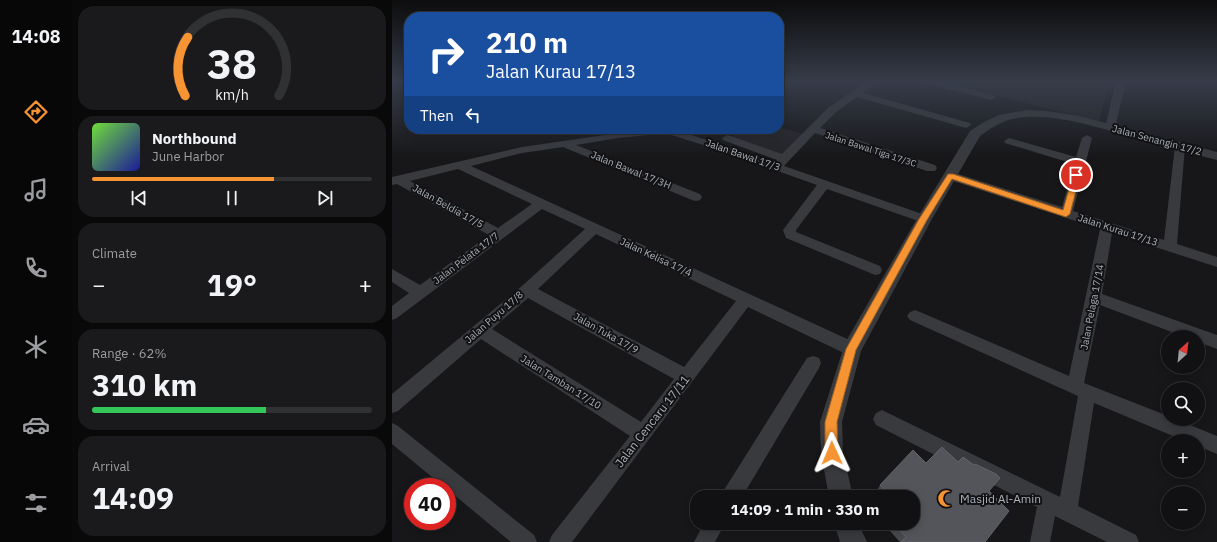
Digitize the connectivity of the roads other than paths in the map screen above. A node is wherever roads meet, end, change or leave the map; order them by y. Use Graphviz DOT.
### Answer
graph roads {
  1 [pos="837,106"];
  2 [pos="901,106"];
  3 [pos="1115,106"];
  4 [pos="966,125"];
  5 [pos="1110,128"];
  6 [pos="812,129"];
  7 [pos="633,134"];
  8 [pos="678,134"];
  9 [pos="731,134"];
  10 [pos="727,138"];
  11 [pos="1087,138"];
  12 [pos="1009,141"];
  13 [pos="565,143"];
  14 [pos="717,146"];
  15 [pos="1180,146"];
  16 [pos="1217,156"];
  17 [pos="779,162"];
  18 [pos="1080,162"];
  19 [pos="460,165"];
  20 [pos="930,168"];
  21 [pos="950,176"];
  22 [pos="395,180"];
  23 [pos="824,184"];
  24 [pos="696,197"];
  25 [pos="541,203"];
  26 [pos="1066,214"];
  27 [pos="924,219"];
  28 [pos="1107,227"];
  29 [pos="595,228"];
  30 [pos="498,234"];
  31 [pos="1170,247"];
  32 [pos="1217,262"];
  33 [pos="875,270"];
  34 [pos="392,274"];
  35 [pos="527,290"];
  36 [pos="420,293"];
  37 [pos="1094,297"];
  38 [pos="746,299"];
  39 [pos="392,314"];
  40 [pos="914,316"];
  41 [pos="480,330"];
  42 [pos="1217,342"];
  43 [pos="852,349"];
  44 [pos="813,363"];
  45 [pos="686,377"];
  46 [pos="1081,389"];
  47 [pos="392,405"];
  48 [pos="882,419"];
  49 [pos="392,432"];
  50 [pos="642,434"];
  51 [pos="1217,445"];
  52 [pos="735,490"];
  53 [pos="840,490"];
  54 [pos="1048,502"];
  55 [pos="1067,511"];
  56 [pos="711,530"];
  57 [pos="848,530"];
  58 [pos="527,542"];
  59 [pos="559,542"];
  60 [pos="704,542"];
  61 [pos="854,542"];
  62 [pos="1040,542"];
  63 [pos="1129,542"];
  1 -- 6 [label="street"];
  2 -- 4 [label="street"];
  3 -- 5 [label="street"];
  5 -- 15 [label="street, Jalan Senangin 17/2"];
  5 -- 21 [label="street, Jalan Senangin 17/2"];
  6 -- 17 [label="street"];
  6 -- 20 [label="street, Jalan Bawal Tiga 17/3C"];
  7 -- 13 [label="street, Jalan Bawal 17/3"];
  8 -- 14 [label="street, Jalan Bawal 17/3"];
  9 -- 10 [label="street"];
  10 -- 14 [label="street"];
  10 -- 17 [label="street"];
  11 -- 18 [label="street"];
  12 -- 18 [label="street"];
  13 -- 19 [label="street, Jalan Bawal 17/3"];
  13 -- 24 [label="street, Jalan Bawal 17/3H"];
  14 -- 17 [label="street, Jalan Bawal 17/3"];
  15 -- 16 [label="street, Jalan Senangin 17/2"];
  15 -- 31 [label="street"];
  17 -- 23 [label="street, Jalan Bawal 17/3"];
  18 -- 26 [label="street"];
  19 -- 22 [label="street, Jalan Bawal 17/3"];
  19 -- 25 [label="street, Jalan Kelisa 17/4"];
  21 -- 26 [label="street, Jalan Kurau 17/13"];
  21 -- 27 [label="street, Jalan Senangin 17/2"];
  22 -- 30 [label="street, Jalan Beldia 17/5"];
  23 -- 27 [label="street, Jalan Bawal 17/3"];
  23 -- 33 [label="street"];
  25 -- 29 [label="street, Jalan Kelisa 17/4"];
  25 -- 30 [label="street, Jalan Pelata 17/7"];
  26 -- 28 [label="street, Jalan Kurau 17/13"];
  27 -- 43 [label="street, Jalan Senangin 17/2"];
  28 -- 31 [label="street, Jalan Kurau 17/13"];
  28 -- 37 [label="street, Jalan Pelaga 17/14"];
  29 -- 35 [label="street, Jalan Puyu 17/8"];
  29 -- 38 [label="street, Jalan Kelisa 17/4"];
  30 -- 36 [label="street, Jalan Pelata 17/7"];
  31 -- 32 [label="street, Jalan Kurau 17/13"];
  34 -- 36 [label="street"];
  35 -- 41 [label="street, Jalan Puyu 17/8"];
  35 -- 45 [label="street, Jalan Tuka 17/9"];
  36 -- 39 [label="street, Jalan Pelata 17/7"];
  37 -- 42 [label="street"];
  37 -- 46 [label="street, Jalan Pelaga 17/14"];
  38 -- 43 [label="street, Jalan Kelisa 17/4"];
  38 -- 45 [label="street, Jalan Cencaru 17/11"];
  40 -- 46 [label="street"];
  41 -- 47 [label="street, Jalan Puyu 17/8"];
  41 -- 50 [label="street, Jalan Tamban 17/10"];
  43 -- 53 [label="street, Jalan Senangin 17/2"];
  44 -- 52 [label="street"];
  45 -- 50 [label="street, Jalan Cencaru 17/11"];
  46 -- 51 [label="street"];
  46 -- 55 [label="street, Jalan Pelaga 17/14"];
  48 -- 54 [label="street"];
  49 -- 58 [label="street"];
  50 -- 59 [label="street, Jalan Cencaru 17/11"];
  54 -- 55 [label="street"];
  54 -- 62 [label="street"];
  55 -- 63 [label="street"];
  56 -- 60 [label="street"];
  57 -- 61 [label="street"];
}
